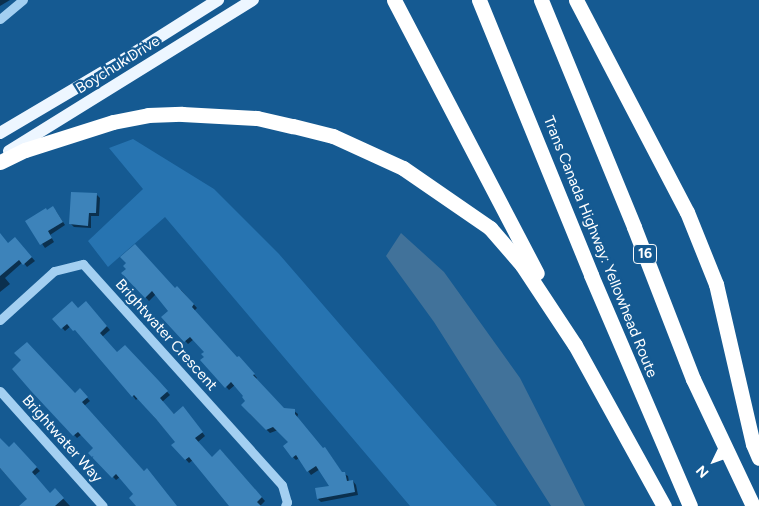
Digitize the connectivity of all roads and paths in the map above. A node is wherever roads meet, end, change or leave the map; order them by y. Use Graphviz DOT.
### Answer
graph roads {
  1 [pos="23,0"];
  2 [pos="218,0"];
  3 [pos="253,0"];
  4 [pos="394,0"];
  5 [pos="479,0"];
  6 [pos="541,0"];
  7 [pos="576,0"];
  8 [pos="0,19"];
  9 [pos="0,133"];
  10 [pos="0,156"];
  11 [pos="0,162"];
  12 [pos="0,320"];
  13 [pos="575,345"];
  14 [pos="0,391"];
  15 [pos="759,458"];
  16 [pos="103,506"];
  17 [pos="285,506"];
  18 [pos="664,506"];
  19 [pos="690,506"];
  20 [pos="752,506"];
  1 -- 8 [label="street"];
  2 -- 9 [label="main road, Boychuk Drive"];
  3 -- 10 [label="main road, Boychuk Drive"];
  4 -- 13 [label="highway"];
  5 -- 19 [label="highway, Trans Canada Highway: Yellowhead Route"];
  6 -- 20 [label="highway, 16"];
  7 -- 15 [label="highway"];
  11 -- 13 [label="highway"];
  12 -- 17 [label="street, Brightwater Crescent"];
  13 -- 18 [label="highway"];
  14 -- 16 [label="street, Brightwater Way"];
}
